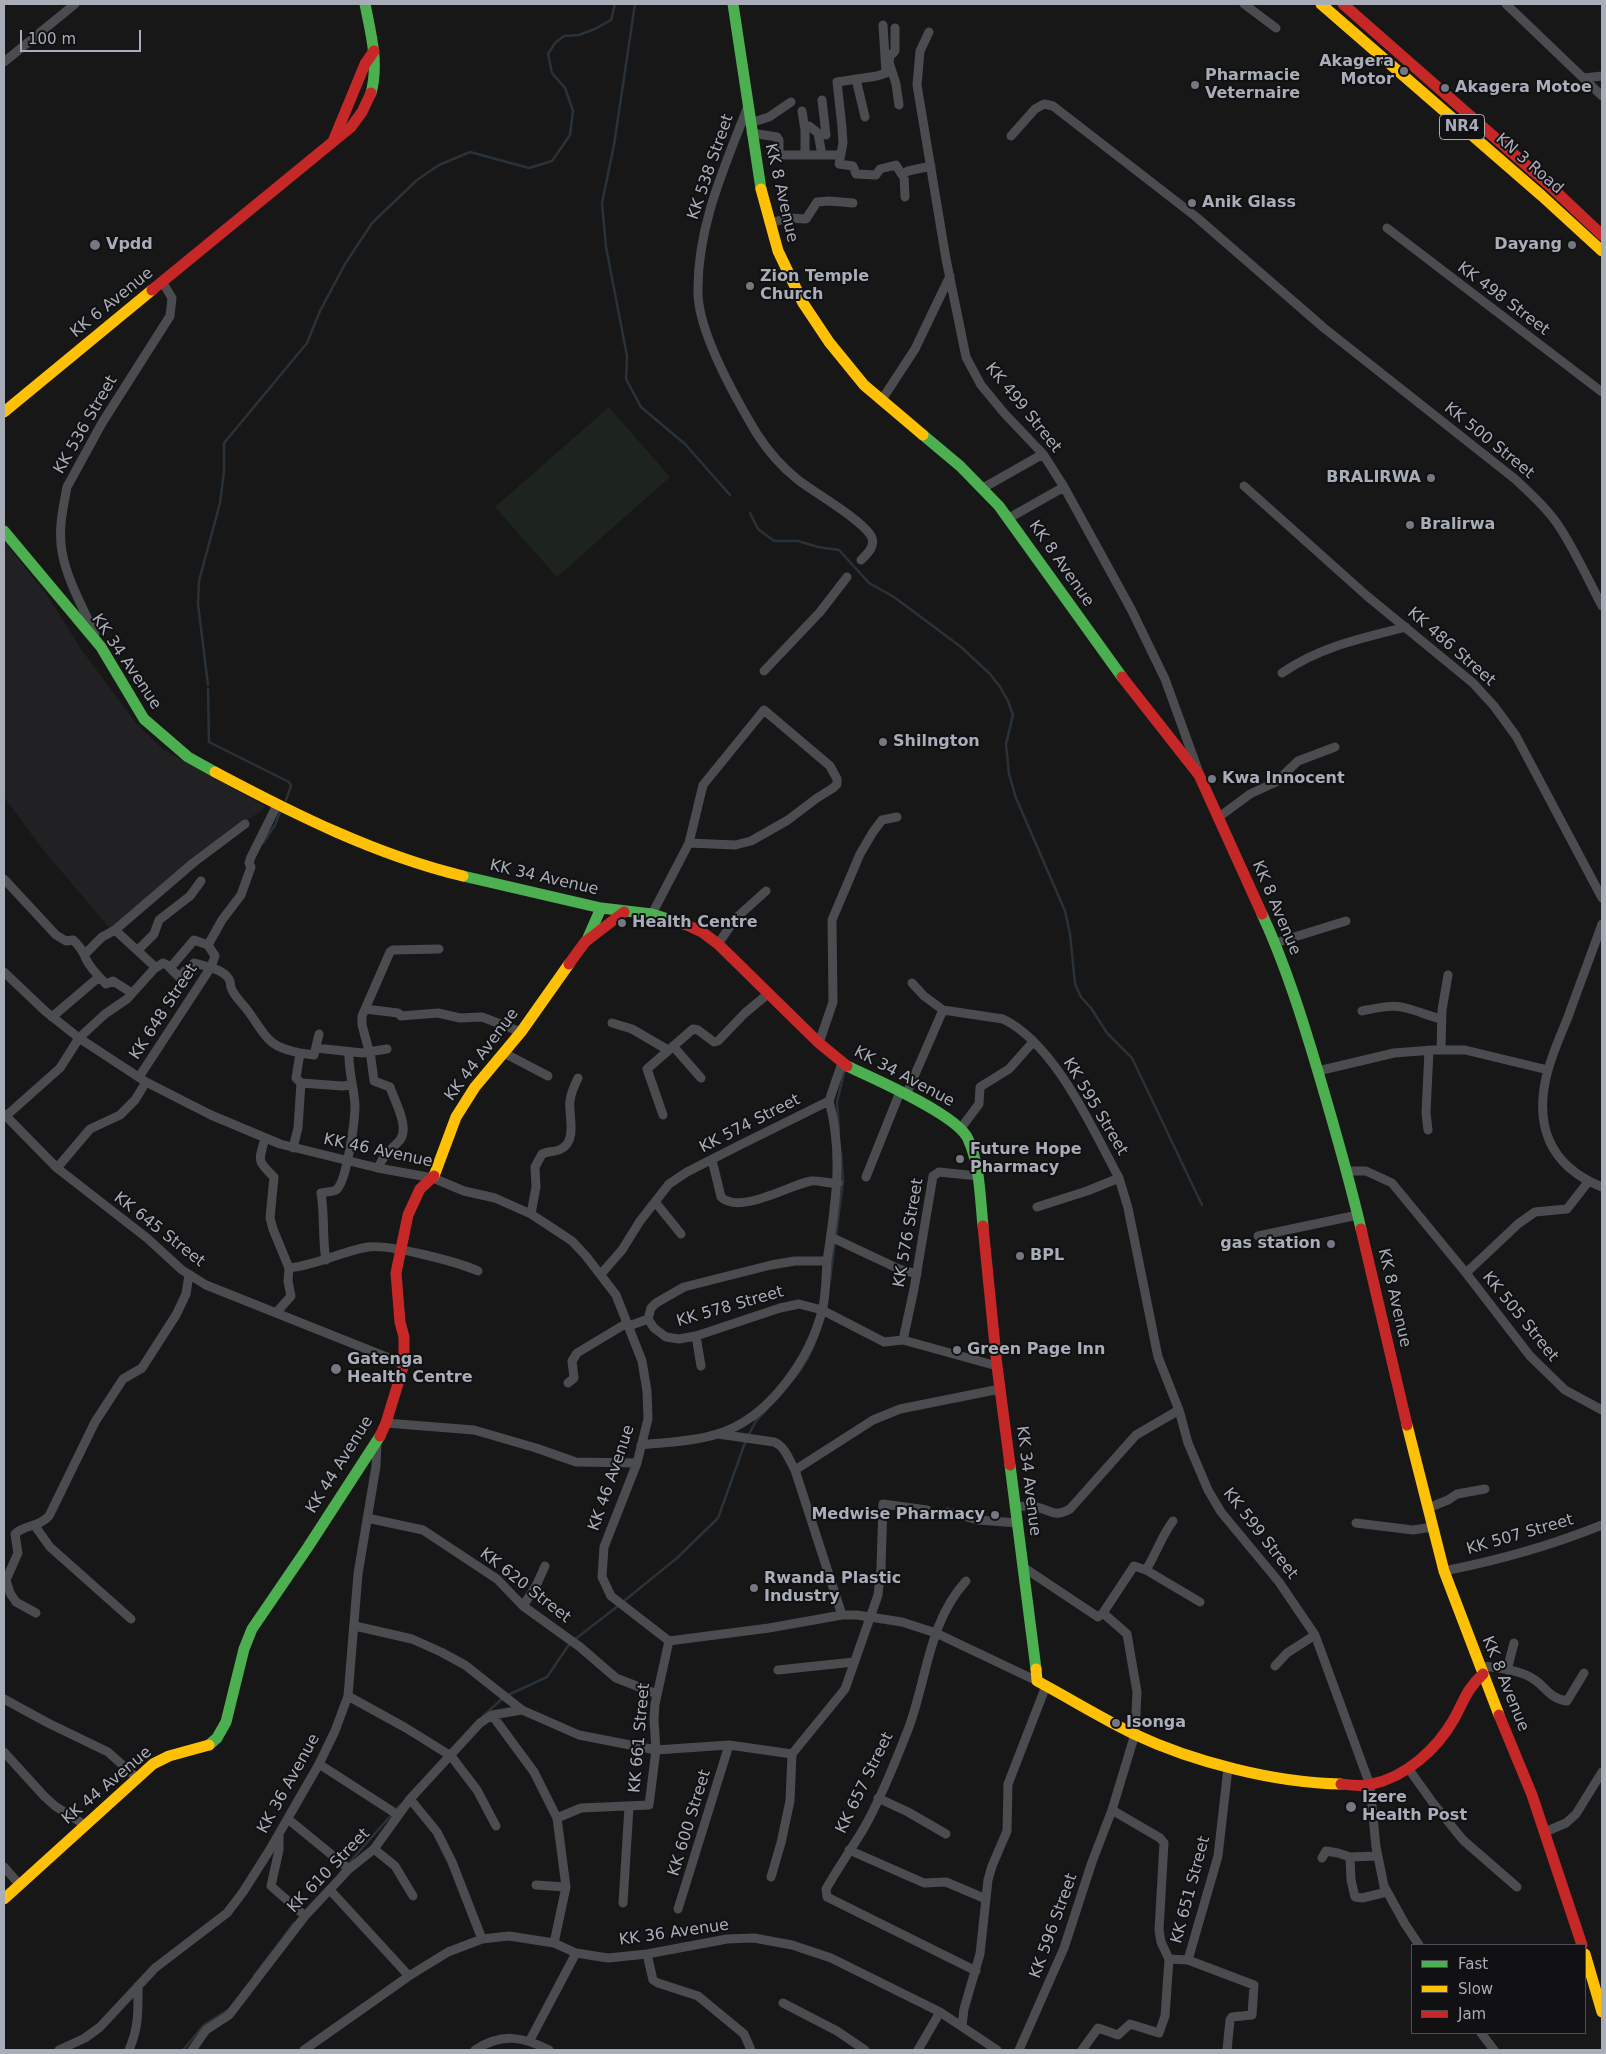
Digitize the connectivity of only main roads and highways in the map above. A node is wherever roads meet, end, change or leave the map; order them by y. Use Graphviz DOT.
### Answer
graph roads {
  1 [pos="365,4"];
  2 [pos="733,4"];
  3 [pos="1321,4"];
  4 [pos="1343,4"];
  5 [pos="374,52"];
  6 [pos="332,143"];
  7 [pos="1602,236"];
  8 [pos="1602,251"];
  9 [pos="4,412"];
  10 [pos="4,531"];
  11 [pos="601,908"];
  12 [pos="624,912"];
  13 [pos="586,942"];
  14 [pos="1481,1670"];
  15 [pos="4,1899"];
  16 [pos="1582,1944"];
  17 [pos="1586,1956"];
  18 [pos="1597,1978"];
  19 [pos="1602,2012"];
  1 -- 5 [label="main road, KK 6 Avenue"];
  2 -- 14 [label="main road, KK 8 Avenue"];
  3 -- 8 [label="main road, KN 3 Road / NR4"];
  4 -- 7 [label="main road, KN 3 Road / NR4"];
  5 -- 6 [label="main road, KK 6 Avenue"];
  5 -- 6 [label="main road, KK 6 Avenue"];
  6 -- 9 [label="main road, KK 6 Avenue"];
  10 -- 11 [label="main road, KK 34 Avenue"];
  11 -- 12 [label="main road, KK 34 Avenue"];
  11 -- 13 [label="main road, KK 44 Avenue"];
  12 -- 13 [label="main road, KK 44 Avenue"];
  12 -- 14 [label="main road, KK 34 Avenue"];
  13 -- 15 [label="main road, KK 44 Avenue"];
  14 -- 16 [label="main road, KK 8 Avenue"];
  17 -- 18 [label="main road"];
  18 -- 19 [label="main road"];
}
